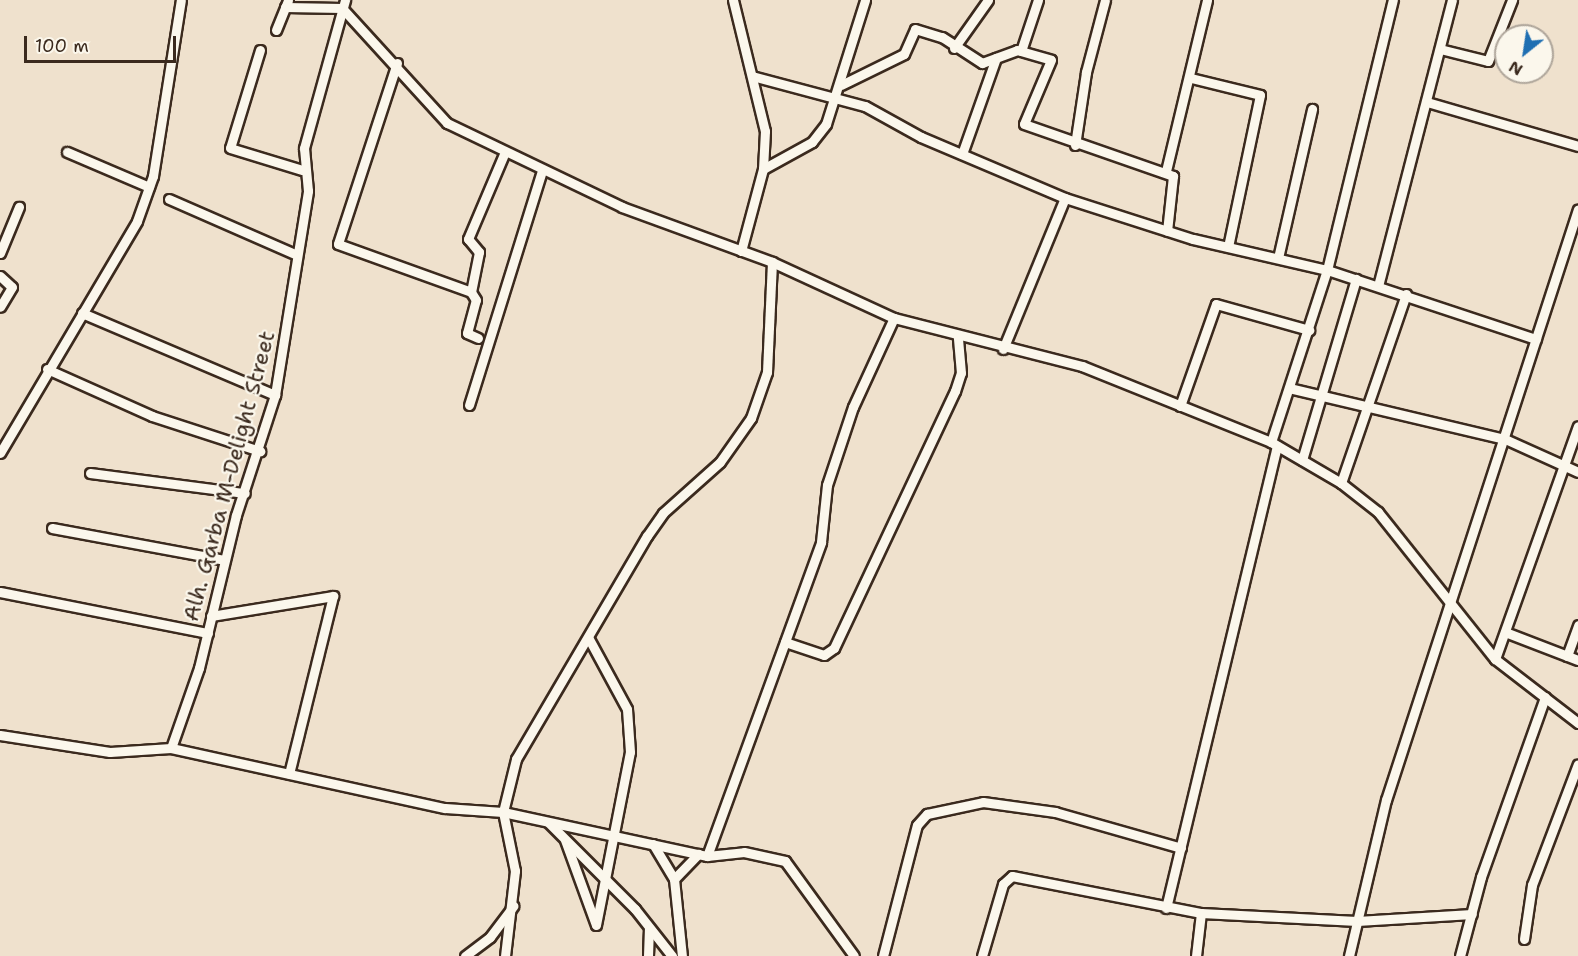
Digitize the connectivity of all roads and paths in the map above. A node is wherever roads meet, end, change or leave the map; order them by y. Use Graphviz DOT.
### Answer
graph roads {
  1 [pos="181,0"];
  2 [pos="733,0"];
  3 [pos="865,0"];
  4 [pos="988,0"];
  5 [pos="1038,0"];
  6 [pos="1106,0"];
  7 [pos="1207,0"];
  8 [pos="1394,0"];
  9 [pos="1452,0"];
  10 [pos="1512,0"];
  11 [pos="286,4"];
  12 [pos="344,4"];
  13 [pos="276,30"];
  14 [pos="954,48"];
  15 [pos="260,50"];
  16 [pos="1440,50"];
  17 [pos="1021,51"];
  18 [pos="996,58"];
  19 [pos="397,63"];
  20 [pos="752,75"];
  21 [pos="1191,78"];
  22 [pos="842,85"];
  23 [pos="838,99"];
  24 [pos="1427,102"];
  25 [pos="1312,110"];
  26 [pos="1075,145"];
  27 [pos="1578,146"];
  28 [pos="67,152"];
  29 [pos="504,154"];
  30 [pos="962,154"];
  31 [pos="764,169"];
  32 [pos="302,170"];
  33 [pos="542,171"];
  34 [pos="1166,171"];
  35 [pos="149,187"];
  36 [pos="1065,198"];
  37 [pos="170,199"];
  38 [pos="20,207"];
  39 [pos="1578,209"];
  40 [pos="1167,231"];
  41 [pos="1228,247"];
  42 [pos="741,251"];
  43 [pos="0,253"];
  44 [pos="295,254"];
  45 [pos="1278,258"];
  46 [pos="772,262"];
  47 [pos="1327,270"];
  48 [pos="0,276"];
  49 [pos="1356,279"];
  50 [pos="1378,286"];
  51 [pos="471,292"];
  52 [pos="1406,294"];
  53 [pos="0,307"];
  54 [pos="81,313"];
  55 [pos="894,318"];
  56 [pos="1309,330"];
  57 [pos="958,337"];
  58 [pos="478,338"];
  59 [pos="1536,339"];
  60 [pos="1003,349"];
  61 [pos="46,369"];
  62 [pos="1289,388"];
  63 [pos="275,395"];
  64 [pos="1322,395"];
  65 [pos="469,405"];
  66 [pos="1180,406"];
  67 [pos="1370,406"];
  68 [pos="1578,426"];
  69 [pos="1505,440"];
  70 [pos="1274,444"];
  71 [pos="260,451"];
  72 [pos="0,453"];
  73 [pos="1302,460"];
  74 [pos="1565,468"];
  75 [pos="1578,472"];
  76 [pos="90,473"];
  77 [pos="1341,483"];
  78 [pos="245,493"];
  79 [pos="52,528"];
  80 [pos="224,560"];
  81 [pos="0,592"];
  82 [pos="1450,605"];
  83 [pos="212,616"];
  84 [pos="1578,625"];
  85 [pos="1505,632"];
  86 [pos="208,633"];
  87 [pos="589,639"];
  88 [pos="785,642"];
  89 [pos="1567,656"];
  90 [pos="1495,659"];
  91 [pos="1578,660"];
  92 [pos="1545,697"];
  93 [pos="1578,723"];
  94 [pos="0,735"];
  95 [pos="171,748"];
  96 [pos="1578,764"];
  97 [pos="289,774"];
  98 [pos="503,812"];
  99 [pos="548,822"];
  100 [pos="611,835"];
  101 [pos="565,840"];
  102 [pos="652,844"];
  103 [pos="1181,849"];
  104 [pos="702,855"];
  105 [pos="604,877"];
  106 [pos="674,879"];
  107 [pos="513,905"];
  108 [pos="1166,908"];
  109 [pos="1201,913"];
  110 [pos="1472,914"];
  111 [pos="1357,921"];
  112 [pos="649,929"];
  113 [pos="1524,939"];
  114 [pos="465,956"];
  115 [pos="505,956"];
  116 [pos="648,956"];
  117 [pos="672,956"];
  118 [pos="682,956"];
  119 [pos="854,956"];
  120 [pos="884,956"];
  121 [pos="982,956"];
  122 [pos="1196,956"];
  123 [pos="1349,956"];
  124 [pos="1460,956"];
  1 -- 35 [label="street"];
  2 -- 20 [label="street"];
  3 -- 22 [label="street"];
  4 -- 14 [label="street"];
  5 -- 17 [label="street"];
  6 -- 26 [label="street"];
  7 -- 21 [label="street"];
  8 -- 47 [label="street"];
  9 -- 16 [label="street"];
  10 -- 16 [label="street"];
  11 -- 12 [label="street"];
  11 -- 13 [label="street"];
  12 -- 19 [label="street"];
  12 -- 32 [label="street, Alh. Garba M-Delight Street"];
  14 -- 18 [label="street"];
  14 -- 22 [label="street"];
  15 -- 32 [label="street"];
  16 -- 24 [label="street"];
  17 -- 18 [label="street"];
  17 -- 26 [label="street"];
  18 -- 30 [label="street"];
  19 -- 29 [label="street"];
  19 -- 51 [label="street"];
  20 -- 23 [label="street"];
  20 -- 31 [label="street"];
  21 -- 34 [label="street"];
  21 -- 41 [label="street"];
  22 -- 23 [label="street"];
  23 -- 30 [label="street"];
  23 -- 31 [label="street"];
  24 -- 27 [label="street"];
  24 -- 50 [label="street"];
  25 -- 45 [label="street"];
  26 -- 34 [label="street"];
  28 -- 35 [label="street"];
  29 -- 33 [label="street"];
  29 -- 51 [label="street"];
  30 -- 36 [label="street"];
  31 -- 42 [label="street"];
  32 -- 44 [label="street, Alh. Garba M-Delight Street"];
  33 -- 42 [label="street"];
  33 -- 65 [label="street"];
  34 -- 40 [label="street"];
  35 -- 54 [label="street"];
  36 -- 40 [label="street"];
  36 -- 60 [label="street"];
  37 -- 44 [label="street"];
  38 -- 43 [label="street"];
  39 -- 59 [label="street"];
  40 -- 41 [label="street"];
  41 -- 45 [label="street"];
  42 -- 46 [label="street"];
  44 -- 63 [label="street, Alh. Garba M-Delight Street"];
  45 -- 47 [label="street"];
  46 -- 55 [label="street"];
  46 -- 87 [label="street"];
  47 -- 49 [label="street"];
  47 -- 56 [label="street"];
  48 -- 53 [label="street"];
  49 -- 50 [label="street"];
  49 -- 64 [label="street"];
  50 -- 52 [label="street"];
  51 -- 58 [label="street"];
  52 -- 59 [label="street"];
  52 -- 67 [label="street"];
  54 -- 61 [label="street"];
  54 -- 63 [label="street"];
  55 -- 57 [label="street"];
  55 -- 88 [label="street"];
  56 -- 62 [label="street"];
  56 -- 66 [label="street"];
  57 -- 60 [label="street"];
  57 -- 88 [label="street"];
  59 -- 69 [label="street"];
  60 -- 66 [label="street"];
  61 -- 71 [label="street"];
  61 -- 72 [label="street"];
  62 -- 64 [label="street"];
  62 -- 70 [label="street"];
  63 -- 71 [label="street, Alh. Garba M-Delight Street"];
  64 -- 67 [label="street"];
  64 -- 73 [label="street"];
  66 -- 70 [label="street"];
  67 -- 69 [label="street"];
  67 -- 77 [label="street"];
  68 -- 74 [label="street"];
  69 -- 74 [label="street"];
  69 -- 82 [label="street"];
  70 -- 73 [label="street"];
  70 -- 103 [label="street"];
  71 -- 78 [label="street, Alh. Garba M-Delight Street"];
  73 -- 77 [label="street"];
  74 -- 75 [label="street"];
  74 -- 85 [label="street"];
  76 -- 78 [label="street"];
  77 -- 82 [label="street"];
  78 -- 80 [label="street, Alh. Garba M-Delight Street"];
  79 -- 80 [label="street"];
  80 -- 83 [label="street, Alh. Garba M-Delight Street"];
  81 -- 86 [label="street"];
  82 -- 90 [label="street"];
  82 -- 111 [label="street"];
  83 -- 86 [label="street, Alh. Garba M-Delight Street"];
  83 -- 97 [label="street"];
  84 -- 89 [label="street"];
  85 -- 89 [label="street"];
  85 -- 90 [label="street"];
  86 -- 95 [label="street, Alh. Garba M-Delight Street"];
  87 -- 98 [label="street"];
  87 -- 100 [label="street"];
  88 -- 104 [label="street"];
  89 -- 91 [label="street"];
  90 -- 92 [label="street"];
  92 -- 93 [label="street"];
  92 -- 110 [label="street"];
  94 -- 95 [label="street"];
  95 -- 97 [label="street"];
  96 -- 113 [label="street"];
  97 -- 98 [label="street"];
  98 -- 99 [label="street"];
  98 -- 107 [label="street"];
  99 -- 100 [label="street"];
  99 -- 101 [label="street"];
  100 -- 102 [label="street"];
  100 -- 105 [label="street"];
  101 -- 105 [label="street"];
  101 -- 105 [label="street"];
  102 -- 104 [label="street"];
  102 -- 106 [label="street"];
  103 -- 108 [label="street"];
  103 -- 120 [label="street"];
  104 -- 106 [label="street"];
  104 -- 119 [label="street"];
  105 -- 112 [label="street"];
  106 -- 118 [label="street"];
  107 -- 114 [label="street"];
  107 -- 115 [label="street"];
  108 -- 109 [label="street"];
  108 -- 121 [label="street"];
  109 -- 111 [label="street"];
  109 -- 122 [label="street"];
  110 -- 111 [label="street"];
  110 -- 124 [label="street"];
  111 -- 123 [label="street"];
  112 -- 116 [label="street"];
  112 -- 117 [label="street"];
}
